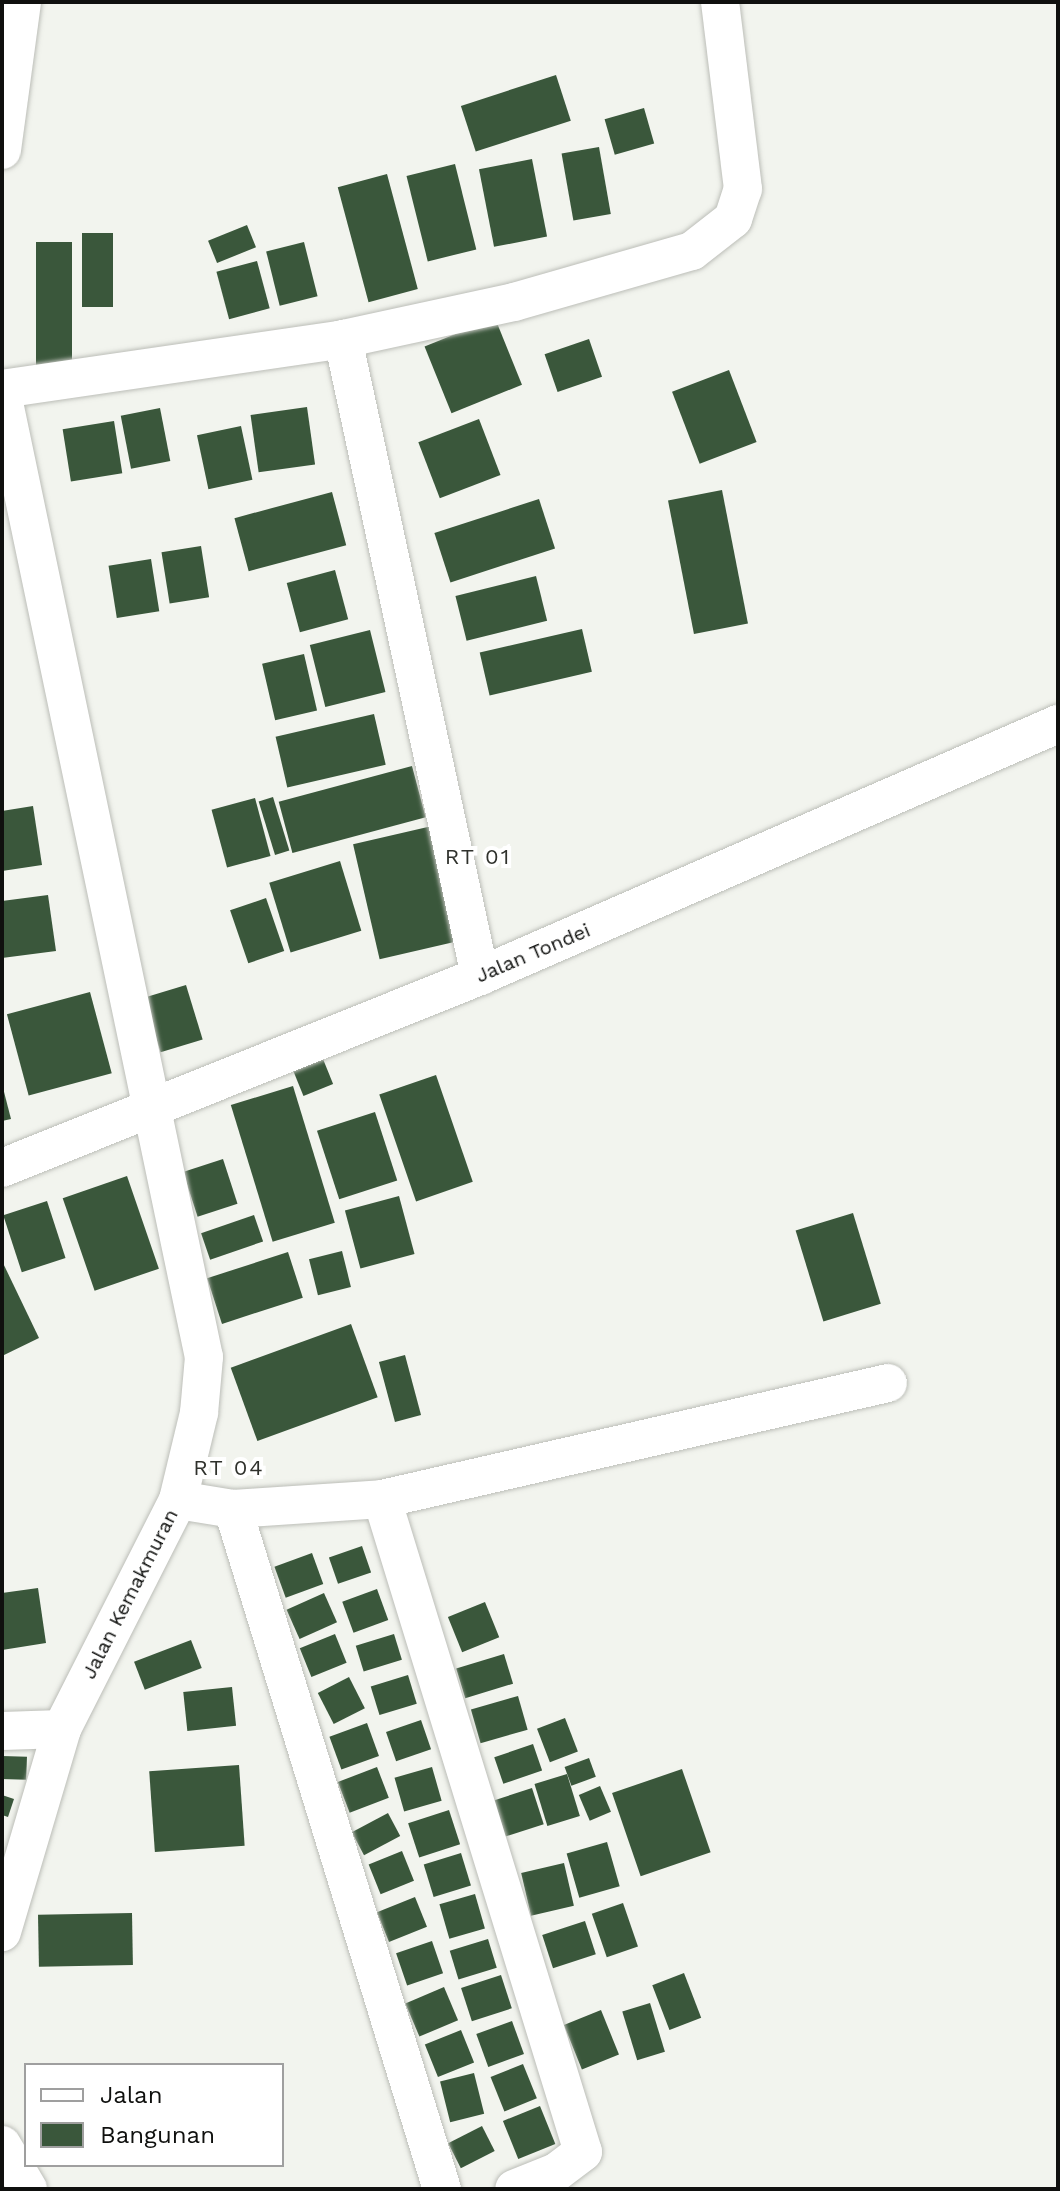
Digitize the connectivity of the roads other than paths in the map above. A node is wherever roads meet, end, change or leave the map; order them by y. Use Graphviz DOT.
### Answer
graph roads {
  1 [pos="22,2"];
  2 [pos="720,2"];
  3 [pos="2,150"];
  4 [pos="343,339"];
  5 [pos="2,391"];
  6 [pos="1058,724"];
  7 [pos="480,976"];
  8 [pos="150,1106"];
  9 [pos="2,1168"];
  10 [pos="888,1383"];
  11 [pos="382,1499"];
  12 [pos="178,1500"];
  13 [pos="233,1509"];
  14 [pos="62,1729"];
  15 [pos="2,1731"];
  16 [pos="2,1932"];
  17 [pos="2,2145"];
  18 [pos="28,2189"];
  19 [pos="442,2189"];
  20 [pos="514,2189"];
  1 -- 3 [label="street"];
  2 -- 4 [label="street"];
  4 -- 5 [label="street"];
  4 -- 7 [label="street"];
  5 -- 8 [label="street, Jalan Kemakmuran"];
  6 -- 7 [label="street, Jalan Tondei"];
  7 -- 8 [label="street, Jalan Tondei"];
  8 -- 9 [label="street, Jalan Tondei"];
  8 -- 12 [label="street, Jalan Kemakmuran"];
  10 -- 11 [label="street"];
  11 -- 13 [label="street"];
  11 -- 20 [label="street"];
  12 -- 13 [label="street"];
  12 -- 14 [label="street, Jalan Kemakmuran"];
  13 -- 19 [label="street"];
  14 -- 15 [label="street"];
  14 -- 16 [label="street, Jalan Kemakmuran"];
  17 -- 18 [label="street"];
}
